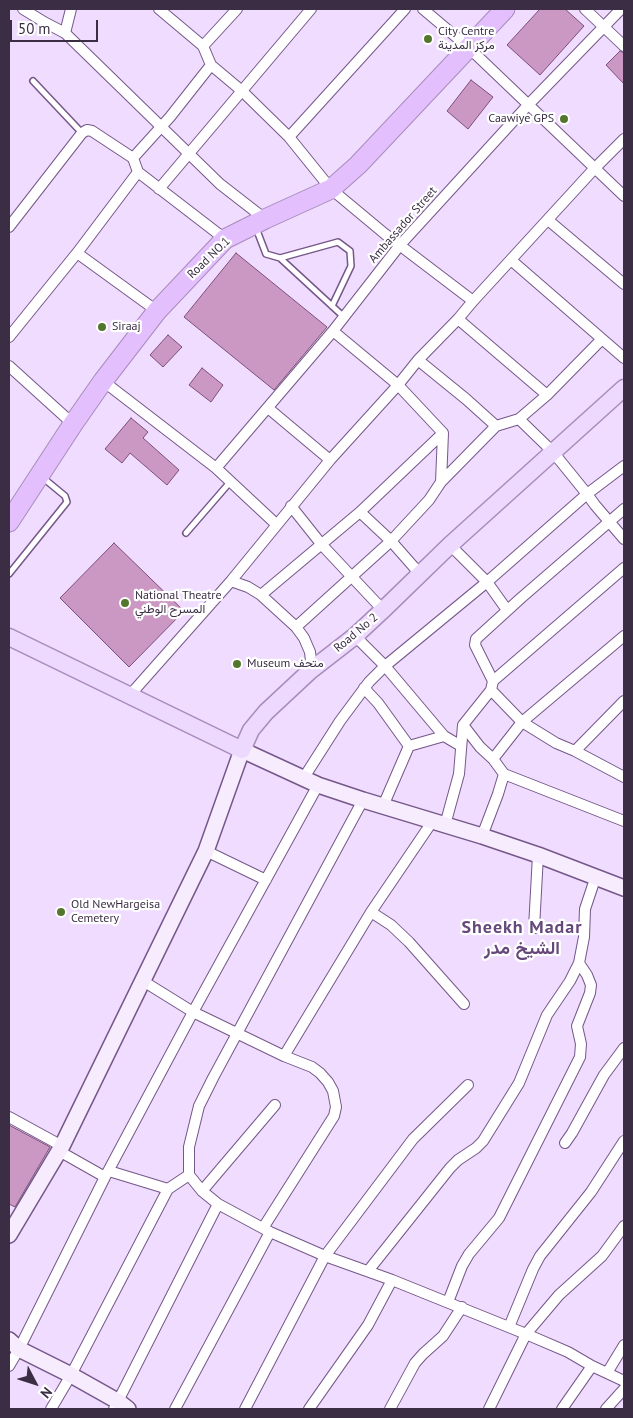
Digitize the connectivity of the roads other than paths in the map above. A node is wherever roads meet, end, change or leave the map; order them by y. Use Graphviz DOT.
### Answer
graph roads {
  1 [pos="23,9"];
  2 [pos="71,9"];
  3 [pos="159,9"];
  4 [pos="237,9"];
  5 [pos="311,9"];
  6 [pos="405,9"];
  7 [pos="423,9"];
  8 [pos="505,9"];
  9 [pos="585,9"];
  10 [pos="621,9"];
  11 [pos="604,28"];
  12 [pos="65,33"];
  13 [pos="203,46"];
  14 [pos="624,46"];
  15 [pos="468,47"];
  16 [pos="211,64"];
  17 [pos="32,81"];
  18 [pos="242,92"];
  19 [pos="528,105"];
  20 [pos="161,126"];
  21 [pos="82,133"];
  22 [pos="289,137"];
  23 [pos="624,139"];
  24 [pos="189,154"];
  25 [pos="133,158"];
  26 [pos="594,169"];
  27 [pos="138,172"];
  28 [pos="332,189"];
  29 [pos="159,190"];
  30 [pos="624,196"];
  31 [pos="548,220"];
  32 [pos="260,221"];
  33 [pos="9,227"];
  34 [pos="225,239"];
  35 [pos="400,245"];
  36 [pos="77,253"];
  37 [pos="280,258"];
  38 [pos="511,260"];
  39 [pos="624,284"];
  40 [pos="472,301"];
  41 [pos="332,306"];
  42 [pos="157,311"];
  43 [pos="344,317"];
  44 [pos="458,319"];
  45 [pos="333,331"];
  46 [pos="9,338"];
  47 [pos="602,339"];
  48 [pos="624,358"];
  49 [pos="418,360"];
  50 [pos="9,366"];
  51 [pos="103,381"];
  52 [pos="398,385"];
  53 [pos="624,388"];
  54 [pos="547,395"];
  55 [pos="268,408"];
  56 [pos="519,419"];
  57 [pos="72,424"];
  58 [pos="496,426"];
  59 [pos="443,434"];
  60 [pos="553,452"];
  61 [pos="330,460"];
  62 [pos="624,466"];
  63 [pos="216,468"];
  64 [pos="40,475"];
  65 [pos="231,481"];
  66 [pos="441,482"];
  67 [pos="587,494"];
  68 [pos="291,506"];
  69 [pos="624,509"];
  70 [pos="360,512"];
  71 [pos="9,522"];
  72 [pos="609,522"];
  73 [pos="276,524"];
  74 [pos="186,533"];
  75 [pos="624,539"];
  76 [pos="391,541"];
  77 [pos="322,545"];
  78 [pos="450,545"];
  79 [pos="624,568"];
  80 [pos="9,574"];
  81 [pos="420,574"];
  82 [pos="352,577"];
  83 [pos="231,581"];
  84 [pos="487,582"];
  85 [pos="261,595"];
  86 [pos="383,610"];
  87 [pos="507,610"];
  88 [pos="296,627"];
  89 [pos="355,636"];
  90 [pos="624,636"];
  91 [pos="9,637"];
  92 [pos="385,666"];
  93 [pos="310,671"];
  94 [pos="492,685"];
  95 [pos="364,688"];
  96 [pos="130,695"];
  97 [pos="624,701"];
  98 [pos="522,722"];
  99 [pos="463,725"];
  100 [pos="444,736"];
  101 [pos="409,746"];
  102 [pos="461,746"];
  103 [pos="242,750"];
  104 [pos="575,751"];
  105 [pos="493,759"];
  106 [pos="504,774"];
  107 [pos="624,776"];
  108 [pos="303,779"];
  109 [pos="318,785"];
  110 [pos="363,800"];
  111 [pos="383,806"];
  112 [pos="624,821"];
  113 [pos="438,824"];
  114 [pos="482,836"];
  115 [pos="206,851"];
  116 [pos="538,855"];
  117 [pos="596,876"];
  118 [pos="266,880"];
  119 [pos="624,888"];
  120 [pos="371,912"];
  121 [pos="534,928"];
  122 [pos="579,963"];
  123 [pos="143,981"];
  124 [pos="464,1004"];
  125 [pos="193,1012"];
  126 [pos="238,1034"];
  127 [pos="624,1048"];
  128 [pos="284,1056"];
  129 [pos="468,1085"];
  130 [pos="275,1105"];
  131 [pos="9,1117"];
  132 [pos="624,1141"];
  133 [pos="565,1143"];
  134 [pos="61,1148"];
  135 [pos="107,1174"];
  136 [pos="189,1175"];
  137 [pos="168,1189"];
  138 [pos="202,1191"];
  139 [pos="218,1204"];
  140 [pos="624,1226"];
  141 [pos="267,1230"];
  142 [pos="9,1235"];
  143 [pos="325,1256"];
  144 [pos="368,1271"];
  145 [pos="392,1280"];
  146 [pos="448,1302"];
  147 [pos="462,1307"];
  148 [pos="509,1326"];
  149 [pos="526,1334"];
  150 [pos="14,1344"];
  151 [pos="624,1345"];
  152 [pos="9,1366"];
  153 [pos="592,1366"];
  154 [pos="607,1374"];
  155 [pos="71,1375"];
  156 [pos="624,1381"];
  157 [pos="624,1389"];
  158 [pos="120,1407"];
  159 [pos="51,1409"];
  160 [pos="175,1409"];
  161 [pos="245,1409"];
  162 [pos="309,1409"];
  163 [pos="390,1409"];
  164 [pos="489,1409"];
  165 [pos="562,1409"];
  166 [pos="606,1409"];
  1 -- 12 [label="street"];
  2 -- 12 [label="street"];
  3 -- 13 [label="street"];
  4 -- 13 [label="street"];
  5 -- 18 [label="street"];
  6 -- 22 [label="street"];
  7 -- 15 [label="street"];
  8 -- 15 [label="highway, Road NO.1"];
  9 -- 11 [label="street"];
  10 -- 11 [label="street, Ambassador Street"];
  11 -- 14 [label="street"];
  11 -- 19 [label="street, Ambassador Street"];
  12 -- 20 [label="street"];
  13 -- 16 [label="street"];
  15 -- 19 [label="street"];
  15 -- 28 [label="highway, Road NO.1"];
  16 -- 18 [label="street"];
  16 -- 20 [label="street"];
  17 -- 21 [label="lane"];
  18 -- 22 [label="street"];
  18 -- 24 [label="street"];
  19 -- 26 [label="street"];
  19 -- 35 [label="street, Ambassador Street"];
  20 -- 24 [label="street"];
  20 -- 25 [label="street"];
  21 -- 25 [label="street"];
  21 -- 33 [label="street"];
  22 -- 28 [label="street"];
  23 -- 26 [label="street"];
  24 -- 29 [label="street"];
  24 -- 32 [label="street"];
  25 -- 27 [label="street"];
  26 -- 30 [label="street"];
  26 -- 31 [label="street"];
  27 -- 29 [label="street"];
  27 -- 36 [label="street"];
  28 -- 32 [label="highway, Road NO.1"];
  28 -- 35 [label="street"];
  29 -- 34 [label="street"];
  31 -- 38 [label="street"];
  31 -- 39 [label="street"];
  32 -- 34 [label="highway, Road NO.1"];
  32 -- 37 [label="lane"];
  34 -- 42 [label="highway, Road NO.1"];
  35 -- 40 [label="street"];
  35 -- 43 [label="street, Ambassador Street"];
  36 -- 42 [label="street"];
  36 -- 46 [label="street"];
  37 -- 41 [label="lane"];
  37 -- 41 [label="lane"];
  38 -- 40 [label="street"];
  38 -- 47 [label="street"];
  40 -- 44 [label="street"];
  41 -- 43 [label="lane"];
  42 -- 51 [label="highway, Road NO.1"];
  43 -- 45 [label="street, Ambassador Street"];
  44 -- 49 [label="street"];
  44 -- 54 [label="street"];
  45 -- 52 [label="street"];
  45 -- 55 [label="street, Ambassador Street"];
  47 -- 48 [label="street"];
  47 -- 54 [label="street"];
  49 -- 52 [label="street"];
  49 -- 58 [label="street"];
  50 -- 57 [label="street"];
  51 -- 57 [label="highway, Road NO.1"];
  51 -- 63 [label="street"];
  52 -- 59 [label="street"];
  52 -- 61 [label="street"];
  53 -- 60 [label="main road, Road No 2"];
  54 -- 56 [label="street"];
  55 -- 61 [label="street"];
  55 -- 63 [label="street, Ambassador Street"];
  56 -- 58 [label="street"];
  56 -- 60 [label="street"];
  57 -- 64 [label="highway, Road NO.1"];
  58 -- 66 [label="street"];
  59 -- 66 [label="street"];
  59 -- 70 [label="street"];
  60 -- 67 [label="street"];
  60 -- 78 [label="main road, Road No 2"];
  61 -- 68 [label="street"];
  62 -- 67 [label="street"];
  63 -- 65 [label="street"];
  64 -- 71 [label="highway, Road NO.1"];
  64 -- 80 [label="lane"];
  65 -- 73 [label="street"];
  65 -- 74 [label="lane"];
  66 -- 76 [label="street"];
  67 -- 72 [label="street"];
  67 -- 84 [label="street"];
  68 -- 73 [label="street"];
  68 -- 77 [label="street"];
  69 -- 72 [label="street"];
  70 -- 76 [label="street"];
  70 -- 77 [label="street"];
  72 -- 75 [label="street"];
  72 -- 87 [label="street"];
  73 -- 83 [label="street"];
  76 -- 81 [label="street"];
  76 -- 82 [label="street"];
  77 -- 82 [label="street"];
  77 -- 85 [label="street"];
  78 -- 81 [label="main road, Road No 2"];
  78 -- 84 [label="street"];
  79 -- 94 [label="street"];
  81 -- 86 [label="main road, Road No 2"];
  82 -- 86 [label="street"];
  82 -- 88 [label="street"];
  83 -- 85 [label="street"];
  83 -- 96 [label="street"];
  84 -- 87 [label="street"];
  84 -- 92 [label="street"];
  85 -- 88 [label="street"];
  86 -- 89 [label="main road, Road No 2"];
  87 -- 94 [label="street"];
  88 -- 93 [label="street"];
  89 -- 92 [label="street"];
  89 -- 93 [label="main road, Road No 2"];
  90 -- 98 [label="street"];
  91 -- 96 [label="main road"];
  92 -- 95 [label="street"];
  92 -- 100 [label="street"];
  93 -- 103 [label="main road, Road No 2"];
  94 -- 98 [label="street"];
  94 -- 99 [label="street"];
  95 -- 101 [label="street"];
  95 -- 108 [label="street"];
  96 -- 103 [label="main road"];
  97 -- 104 [label="street"];
  98 -- 104 [label="street"];
  98 -- 105 [label="street"];
  99 -- 102 [label="street"];
  99 -- 105 [label="street"];
  100 -- 101 [label="street"];
  100 -- 102 [label="street"];
  101 -- 111 [label="street"];
  102 -- 113 [label="street"];
  103 -- 108 [label="street"];
  103 -- 115 [label="street"];
  104 -- 107 [label="street"];
  105 -- 106 [label="street"];
  106 -- 112 [label="street"];
  106 -- 114 [label="street"];
  108 -- 109 [label="street"];
  109 -- 110 [label="street"];
  109 -- 118 [label="street"];
  110 -- 111 [label="street"];
  110 -- 126 [label="street"];
  111 -- 113 [label="street"];
  113 -- 114 [label="street"];
  113 -- 120 [label="street"];
  114 -- 116 [label="street"];
  115 -- 118 [label="street"];
  115 -- 123 [label="street"];
  116 -- 117 [label="street"];
  116 -- 121 [label="street"];
  117 -- 119 [label="street"];
  117 -- 122 [label="street"];
  118 -- 125 [label="street"];
  120 -- 124 [label="street"];
  120 -- 128 [label="street"];
  122 -- 144 [label="street"];
  122 -- 146 [label="street"];
  123 -- 125 [label="street"];
  123 -- 134 [label="street"];
  125 -- 126 [label="street"];
  125 -- 135 [label="street"];
  126 -- 128 [label="street"];
  126 -- 136 [label="street"];
  127 -- 133 [label="street"];
  128 -- 141 [label="street"];
  129 -- 143 [label="street"];
  130 -- 138 [label="street"];
  131 -- 134 [label="street"];
  132 -- 148 [label="street"];
  134 -- 135 [label="street"];
  134 -- 142 [label="street"];
  135 -- 137 [label="street"];
  135 -- 150 [label="street"];
  136 -- 137 [label="street"];
  136 -- 138 [label="street"];
  137 -- 155 [label="street"];
  138 -- 139 [label="street"];
  139 -- 141 [label="street"];
  139 -- 158 [label="street"];
  140 -- 149 [label="street"];
  141 -- 143 [label="street"];
  141 -- 160 [label="street"];
  143 -- 144 [label="street"];
  143 -- 161 [label="street"];
  144 -- 145 [label="street"];
  145 -- 146 [label="street"];
  145 -- 162 [label="street"];
  146 -- 147 [label="street"];
  147 -- 148 [label="street"];
  147 -- 163 [label="street"];
  148 -- 149 [label="street"];
  149 -- 153 [label="street"];
  149 -- 164 [label="street"];
  150 -- 152 [label="street"];
  150 -- 155 [label="street"];
  151 -- 154 [label="street"];
  153 -- 154 [label="street"];
  153 -- 165 [label="street"];
  154 -- 156 [label="street"];
  155 -- 158 [label="street"];
  155 -- 159 [label="street"];
  157 -- 166 [label="street"];
}
